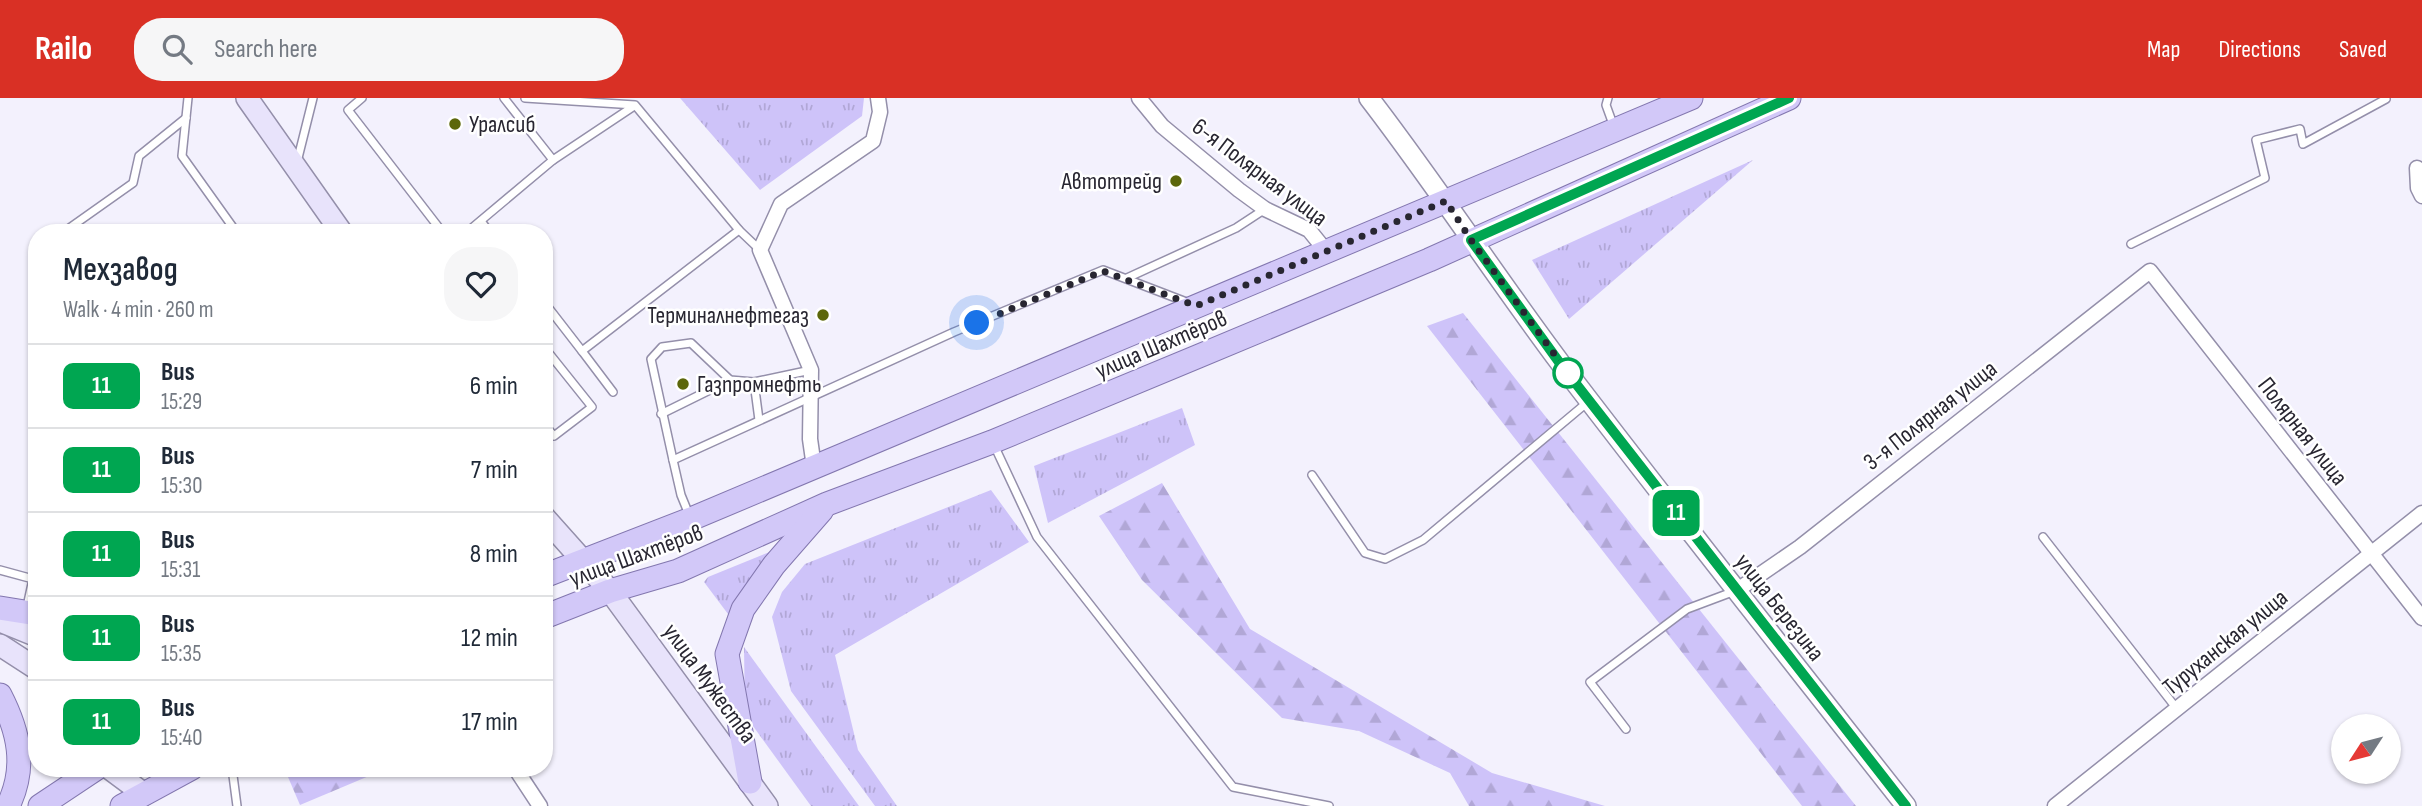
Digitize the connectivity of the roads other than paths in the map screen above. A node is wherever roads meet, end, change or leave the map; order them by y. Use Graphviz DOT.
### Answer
graph roads {
  1 [pos="188,98"];
  2 [pos="247,98"];
  3 [pos="313,98"];
  4 [pos="362,98"];
  5 [pos="504,98"];
  6 [pos="525,98"];
  7 [pos="877,98"];
  8 [pos="1139,98"];
  9 [pos="1369,98"];
  10 [pos="1608,98"];
  11 [pos="1691,98"];
  12 [pos="1789,98"];
  13 [pos="2386,99"];
  14 [pos="635,105"];
  15 [pos="186,118"];
  16 [pos="1615,130"];
  17 [pos="553,160"];
  18 [pos="296,166"];
  19 [pos="2417,168"];
  20 [pos="2422,196"];
  21 [pos="1446,201"];
  22 [pos="1265,209"];
  23 [pos="481,221"];
  24 [pos="75,224"];
  25 [pos="231,224"];
  26 [pos="333,224"];
  27 [pos="436,224"];
  28 [pos="477,224"];
  29 [pos="484,224"];
  30 [pos="739,230"];
  31 [pos="1471,240"];
  32 [pos="2131,244"];
  33 [pos="760,250"];
  34 [pos="1326,251"];
  35 [pos="2150,271"];
  36 [pos="1126,278"];
  37 [pos="1196,306"];
  38 [pos="553,314"];
  39 [pos="582,351"];
  40 [pos="553,358"];
  41 [pos="811,370"];
  42 [pos="730,380"];
  43 [pos="754,382"];
  44 [pos="613,392"];
  45 [pos="810,396"];
  46 [pos="1590,401"];
  47 [pos="662,414"];
  48 [pos="759,420"];
  49 [pos="553,435"];
  50 [pos="992,442"];
  51 [pos="673,460"];
  52 [pos="814,467"];
  53 [pos="1312,475"];
  54 [pos="827,504"];
  55 [pos="2422,513"];
  56 [pos="691,519"];
  57 [pos="553,526"];
  58 [pos="2043,537"];
  59 [pos="2370,554"];
  60 [pos="585,559"];
  61 [pos="0,570"];
  62 [pos="553,572"];
  63 [pos="28,577"];
  64 [pos="610,591"];
  65 [pos="1736,591"];
  66 [pos="0,608"];
  67 [pos="28,612"];
  68 [pos="553,613"];
  69 [pos="2422,618"];
  70 [pos="0,621"];
  71 [pos="28,632"];
  72 [pos="0,645"];
  73 [pos="28,663"];
  74 [pos="0,695"];
  75 [pos="2177,709"];
  76 [pos="1626,729"];
  77 [pos="84,777"];
  78 [pos="120,777"];
  79 [pos="139,777"];
  80 [pos="175,777"];
  81 [pos="233,777"];
  82 [pos="521,777"];
  83 [pos="750,782"];
  84 [pos="144,794"];
  85 [pos="8,806"];
  86 [pos="40,806"];
  87 [pos="122,806"];
  88 [pos="237,806"];
  89 [pos="540,806"];
  90 [pos="767,806"];
  91 [pos="1329,806"];
  92 [pos="1906,806"];
  93 [pos="2056,806"];
  1 -- 15 [label="lane"];
  2 -- 18 [label="main road"];
  3 -- 18 [label="lane"];
  4 -- 27 [label="lane"];
  5 -- 17 [label="lane"];
  6 -- 14 [label="lane"];
  7 -- 33 [label="street"];
  8 -- 22 [label="street, 6-я Полярная улица"];
  9 -- 21 [label="street, улица Березина"];
  10 -- 16 [label="lane"];
  11 -- 16 [label="main road, улица Шахтёров"];
  12 -- 31 [label="main road, улица Шахтёров"];
  13 -- 32 [label="lane"];
  14 -- 17 [label="lane"];
  14 -- 30 [label="lane"];
  15 -- 24 [label="lane"];
  15 -- 25 [label="lane"];
  16 -- 21 [label="main road, улица Шахтёров"];
  17 -- 23 [label="lane"];
  18 -- 26 [label="main road"];
  19 -- 20 [label="street"];
  21 -- 31 [label="street, улица Березина"];
  21 -- 34 [label="main road, улица Шахтёров"];
  22 -- 34 [label="street, 6-я Полярная улица"];
  22 -- 36 [label="lane"];
  23 -- 28 [label="lane"];
  23 -- 29 [label="lane"];
  30 -- 33 [label="lane"];
  30 -- 39 [label="lane"];
  31 -- 46 [label="street, улица Березина"];
  31 -- 50 [label="main road, улица Шахтёров"];
  33 -- 41 [label="street"];
  34 -- 37 [label="main road, улица Шахтёров"];
  35 -- 59 [label="street, Полярная улица"];
  35 -- 65 [label="street, 3-я Полярная улица"];
  36 -- 37 [label="lane"];
  36 -- 45 [label="lane"];
  37 -- 52 [label="main road, улица Шахтёров"];
  38 -- 39 [label="lane"];
  39 -- 44 [label="lane"];
  40 -- 49 [label="lane"];
  41 -- 43 [label="lane"];
  41 -- 45 [label="street"];
  42 -- 43 [label="lane"];
  42 -- 47 [label="lane"];
  42 -- 47 [label="lane"];
  43 -- 48 [label="lane"];
  45 -- 48 [label="lane"];
  45 -- 52 [label="street"];
  46 -- 53 [label="lane"];
  46 -- 65 [label="street, улица Березина"];
  47 -- 51 [label="lane"];
  48 -- 51 [label="lane"];
  50 -- 54 [label="main road, улица Шахтёров"];
  50 -- 91 [label="lane"];
  51 -- 56 [label="lane"];
  52 -- 56 [label="main road, улица Шахтёров"];
  54 -- 64 [label="main road, улица Шахтёров"];
  54 -- 83 [label="main road"];
  55 -- 59 [label="street, Туруханская улица"];
  56 -- 60 [label="main road, улица Шахтёров"];
  57 -- 60 [label="main road, улица Мужества"];
  58 -- 75 [label="lane"];
  59 -- 69 [label="street, Полярная улица"];
  59 -- 75 [label="street, Туруханская улица"];
  60 -- 62 [label="main road, улица Шахтёров"];
  60 -- 64 [label="main road, улица Мужества"];
  61 -- 63 [label="lane"];
  64 -- 68 [label="main road, улица Шахтёров"];
  64 -- 83 [label="main road, улица Мужества"];
  65 -- 76 [label="lane"];
  65 -- 92 [label="street, улица Березина"];
  66 -- 67 [label="main road"];
  70 -- 71 [label="main road"];
  72 -- 73 [label="main road"];
  74 -- 85 [label="main road"];
  75 -- 93 [label="street, Туруханская улица"];
  77 -- 86 [label="main road"];
  78 -- 84 [label="main road"];
  79 -- 84 [label="main road"];
  80 -- 84 [label="main road"];
  81 -- 88 [label="lane"];
  82 -- 89 [label="street"];
  83 -- 90 [label="main road, улица Мужества"];
  84 -- 87 [label="main road"];
}
